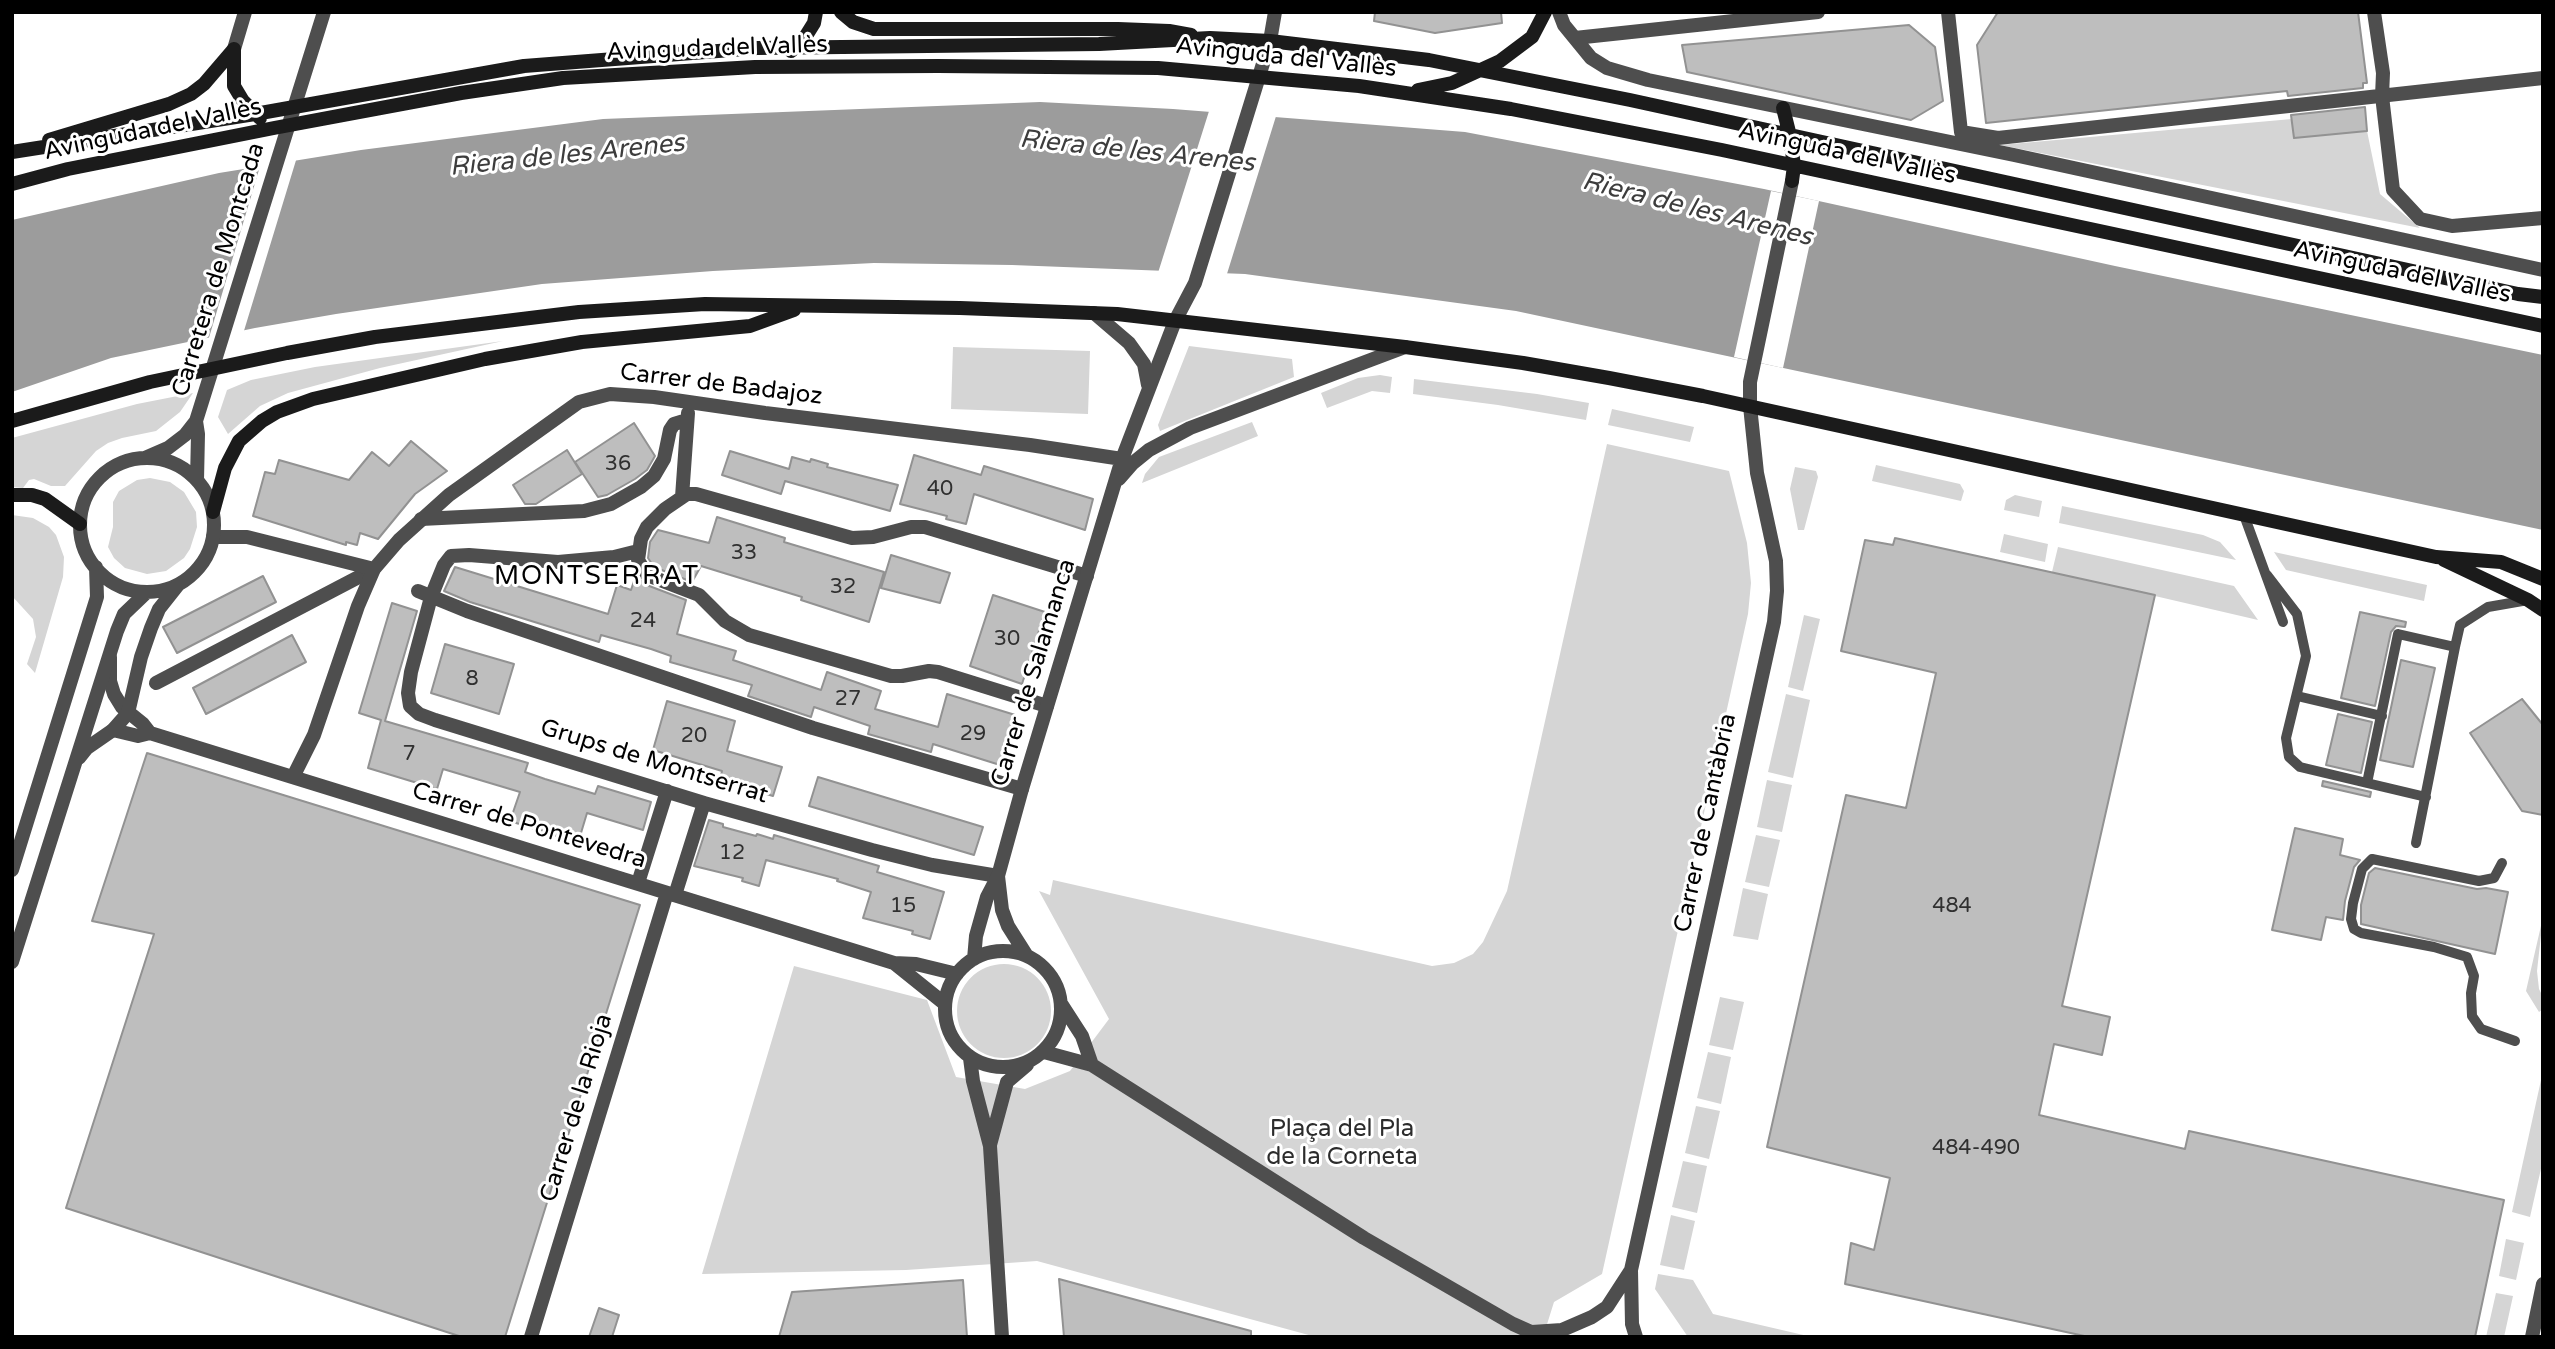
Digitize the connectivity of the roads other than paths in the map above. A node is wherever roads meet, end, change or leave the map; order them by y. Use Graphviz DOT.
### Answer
graph roads {
  1 [pos="245,12"];
  2 [pos="324,12"];
  3 [pos="816,12"];
  4 [pos="841,12"];
  5 [pos="1275,12"];
  6 [pos="1545,12"];
  7 [pos="1559,12"];
  8 [pos="1818,12"];
  9 [pos="1948,12"];
  10 [pos="2374,12"];
  11 [pos="1210,38"];
  12 [pos="1575,38"];
  13 [pos="1270,41"];
  14 [pos="795,48"];
  15 [pos="234,49"];
  16 [pos="755,67"];
  17 [pos="1483,71"];
  18 [pos="1258,76"];
  19 [pos="2543,78"];
  20 [pos="1406,93"];
  21 [pos="2382,96"];
  22 [pos="1783,108"];
  23 [pos="255,114"];
  24 [pos="274,128"];
  25 [pos="1790,136"];
  26 [pos="27,148"];
  27 [pos="12,152"];
  28 [pos="1793,173"];
  29 [pos="12,184"];
  30 [pos="2543,218"];
  31 [pos="2543,271"];
  32 [pos="2543,298"];
  33 [pos="805,306"];
  34 [pos="1094,313"];
  35 [pos="1175,321"];
  36 [pos="2543,326"];
  37 [pos="1405,347"];
  38 [pos="1148,386"];
  39 [pos="688,401"];
  40 [pos="1750,406"];
  41 [pos="687,420"];
  42 [pos="12,421"];
  43 [pos="196,422"];
  44 [pos="145,457"];
  45 [pos="1122,460"];
  46 [pos="197,480"];
  47 [pos="1116,483"];
  48 [pos="12,495"];
  49 [pos="682,497"];
  50 [pos="213,512"];
  51 [pos="2244,515"];
  52 [pos="421,519"];
  53 [pos="80,524"];
  54 [pos="213,537"];
  55 [pos="638,551"];
  56 [pos="2436,557"];
  57 [pos="96,567"];
  58 [pos="374,569"];
  59 [pos="2267,575"];
  60 [pos="1087,576"];
  61 [pos="2543,579"];
  62 [pos="180,583"];
  63 [pos="147,592"];
  64 [pos="425,594"];
  65 [pos="2528,600"];
  66 [pos="2543,610"];
  67 [pos="2283,622"];
  68 [pos="2455,647"];
  69 [pos="110,652"];
  70 [pos="156,683"];
  71 [pos="2297,696"];
  72 [pos="1047,705"];
  73 [pos="128,713"];
  74 [pos="2382,716"];
  75 [pos="113,730"];
  76 [pos="150,733"];
  77 [pos="75,762"];
  78 [pos="293,777"];
  79 [pos="2367,783"];
  80 [pos="1022,789"];
  81 [pos="667,792"];
  82 [pos="2426,797"];
  83 [pos="704,803"];
  84 [pos="2416,843"];
  85 [pos="2502,863"];
  86 [pos="12,870"];
  87 [pos="998,876"];
  88 [pos="638,883"];
  89 [pos="671,894"];
  90 [pos="1027,956"];
  91 [pos="974,959"];
  92 [pos="12,962"];
  93 [pos="894,963"];
  94 [pos="957,974"];
  95 [pos="945,1004"];
  96 [pos="1062,1005"];
  97 [pos="2515,1041"];
  98 [pos="1044,1052"];
  99 [pos="970,1058"];
  100 [pos="1031,1061"];
  101 [pos="1092,1065"];
  102 [pos="989,1146"];
  103 [pos="1631,1270"];
  104 [pos="2543,1284"];
  105 [pos="1536,1334"];
  106 [pos="531,1337"];
  107 [pos="1002,1337"];
  108 [pos="1636,1337"];
  109 [pos="2532,1337"];
  1 -- 15 [label="street"];
  2 -- 43 [label="street, Carretera de Montcada"];
  3 -- 14 [label="main road"];
  4 -- 11 [label="main road"];
  5 -- 13 [label="street, Carrer de Salamanca"];
  6 -- 17 [label="main road"];
  7 -- 12 [label="street, Avinguda del Vallès"];
  8 -- 12 [label="street"];
  9 -- 21 [label="street"];
  10 -- 21 [label="street"];
  11 -- 13 [label="main road, Avinguda del Vallès"];
  11 -- 14 [label="main road, Avinguda del Vallès"];
  12 -- 22 [label="street, Avinguda del Vallès"];
  13 -- 17 [label="main road, Avinguda del Vallès"];
  13 -- 18 [label="street, Carrer de Salamanca"];
  14 -- 16 [label="main road"];
  14 -- 23 [label="main road, Avinguda del Vallès"];
  15 -- 23 [label="main road"];
  15 -- 26 [label="main road"];
  16 -- 18 [label="main road, Avinguda del Vallès"];
  16 -- 24 [label="main road, Avinguda del Vallès"];
  17 -- 20 [label="main road"];
  17 -- 25 [label="main road, Avinguda del Vallès"];
  18 -- 20 [label="main road, Avinguda del Vallès"];
  18 -- 35 [label="street, Carrer de Salamanca"];
  19 -- 21 [label="street"];
  20 -- 28 [label="main road, Avinguda del Vallès"];
  21 -- 30 [label="street"];
  22 -- 25 [label="main road"];
  22 -- 31 [label="street, Avinguda del Vallès"];
  23 -- 24 [label="main road"];
  23 -- 26 [label="main road, Avinguda del Vallès"];
  24 -- 29 [label="main road, Avinguda del Vallès"];
  25 -- 28 [label="main road"];
  25 -- 32 [label="main road, Avinguda del Vallès"];
  26 -- 27 [label="main road, Avinguda del Vallès"];
  28 -- 36 [label="main road, Avinguda del Vallès"];
  28 -- 40 [label="street, Carrer de Cantàbria"];
  33 -- 34 [label="main road"];
  33 -- 42 [label="main road"];
  33 -- 50 [label="main road"];
  34 -- 35 [label="main road"];
  34 -- 38 [label="street"];
  35 -- 37 [label="main road"];
  35 -- 38 [label="street, Carrer de Salamanca"];
  37 -- 40 [label="main road"];
  37 -- 47 [label="street, Carrer de Salamanca"];
  38 -- 45 [label="street, Carrer de Salamanca"];
  39 -- 41 [label="street"];
  39 -- 45 [label="street, Carrer de Badajoz"];
  39 -- 52 [label="street, Carrer de Badajoz"];
  40 -- 51 [label="main road"];
  40 -- 103 [label="street, Carrer de Cantàbria"];
  41 -- 49 [label="street"];
  41 -- 52 [label="street"];
  43 -- 44 [label="street, Carretera de Montcada"];
  43 -- 46 [label="street, Carretera de Montcada"];
  44 -- 46 [label="street"];
  44 -- 53 [label="street"];
  45 -- 47 [label="street, Carrer de Salamanca"];
  46 -- 50 [label="street"];
  47 -- 60 [label="street, Carrer de Salamanca"];
  48 -- 53 [label="main road"];
  49 -- 55 [label="street"];
  49 -- 60 [label="street"];
  50 -- 54 [label="street"];
  51 -- 56 [label="main road"];
  51 -- 59 [label="lane"];
  52 -- 58 [label="street, Carrer de Badajoz"];
  53 -- 57 [label="street"];
  54 -- 58 [label="street"];
  54 -- 62 [label="street"];
  55 -- 64 [label="street, Grups de Montserrat"];
  55 -- 72 [label="street"];
  56 -- 61 [label="main road"];
  56 -- 65 [label="main road"];
  57 -- 63 [label="street"];
  57 -- 86 [label="street"];
  58 -- 70 [label="street"];
  58 -- 78 [label="street, Carrer de Badajoz"];
  59 -- 67 [label="lane"];
  59 -- 71 [label="lane"];
  60 -- 72 [label="street, Carrer de Salamanca"];
  62 -- 63 [label="street"];
  62 -- 73 [label="street"];
  63 -- 69 [label="street"];
  64 -- 80 [label="street"];
  64 -- 81 [label="street, Grups de Montserrat"];
  65 -- 66 [label="main road"];
  65 -- 68 [label="lane"];
  68 -- 74 [label="lane"];
  68 -- 82 [label="lane"];
  69 -- 73 [label="street, Carrer de Pontevedra"];
  69 -- 77 [label="street"];
  71 -- 74 [label="lane"];
  71 -- 79 [label="lane"];
  72 -- 80 [label="street, Carrer de Salamanca"];
  73 -- 75 [label="street"];
  73 -- 76 [label="street, Carrer de Pontevedra"];
  74 -- 79 [label="lane"];
  75 -- 76 [label="street, Carrer de Pontevedra"];
  75 -- 77 [label="street"];
  76 -- 78 [label="street, Carrer de Pontevedra"];
  77 -- 92 [label="street"];
  78 -- 88 [label="street, Carrer de Pontevedra"];
  79 -- 82 [label="lane"];
  80 -- 87 [label="street, Carrer de Salamanca"];
  81 -- 83 [label="street, Grups de Montserrat"];
  81 -- 88 [label="street"];
  82 -- 84 [label="lane"];
  83 -- 87 [label="street, Grups de Montserrat"];
  83 -- 89 [label="street, Carrer de la Rioja"];
  85 -- 97 [label="lane"];
  87 -- 90 [label="street, Carrer de Salamanca"];
  87 -- 91 [label="street, Carrer de Salamanca"];
  88 -- 89 [label="street, Carrer de Pontevedra"];
  89 -- 93 [label="street, Carrer de Pontevedra"];
  89 -- 106 [label="street, Carrer de la Rioja"];
  90 -- 91 [label="street"];
  90 -- 96 [label="street"];
  91 -- 94 [label="street"];
  93 -- 94 [label="street, Carrer de Pontevedra"];
  93 -- 95 [label="street, Carrer de Pontevedra"];
  94 -- 95 [label="street"];
  95 -- 99 [label="street"];
  96 -- 98 [label="street"];
  96 -- 101 [label="street"];
  98 -- 100 [label="street"];
  98 -- 101 [label="street"];
  99 -- 100 [label="street"];
  99 -- 102 [label="street"];
  100 -- 102 [label="street"];
  101 -- 105 [label="street"];
  102 -- 107 [label="street"];
  103 -- 105 [label="street, Carrer de Cantàbria"];
  103 -- 108 [label="street, Carrer de Cantàbria"];
  104 -- 109 [label="street"];
}
